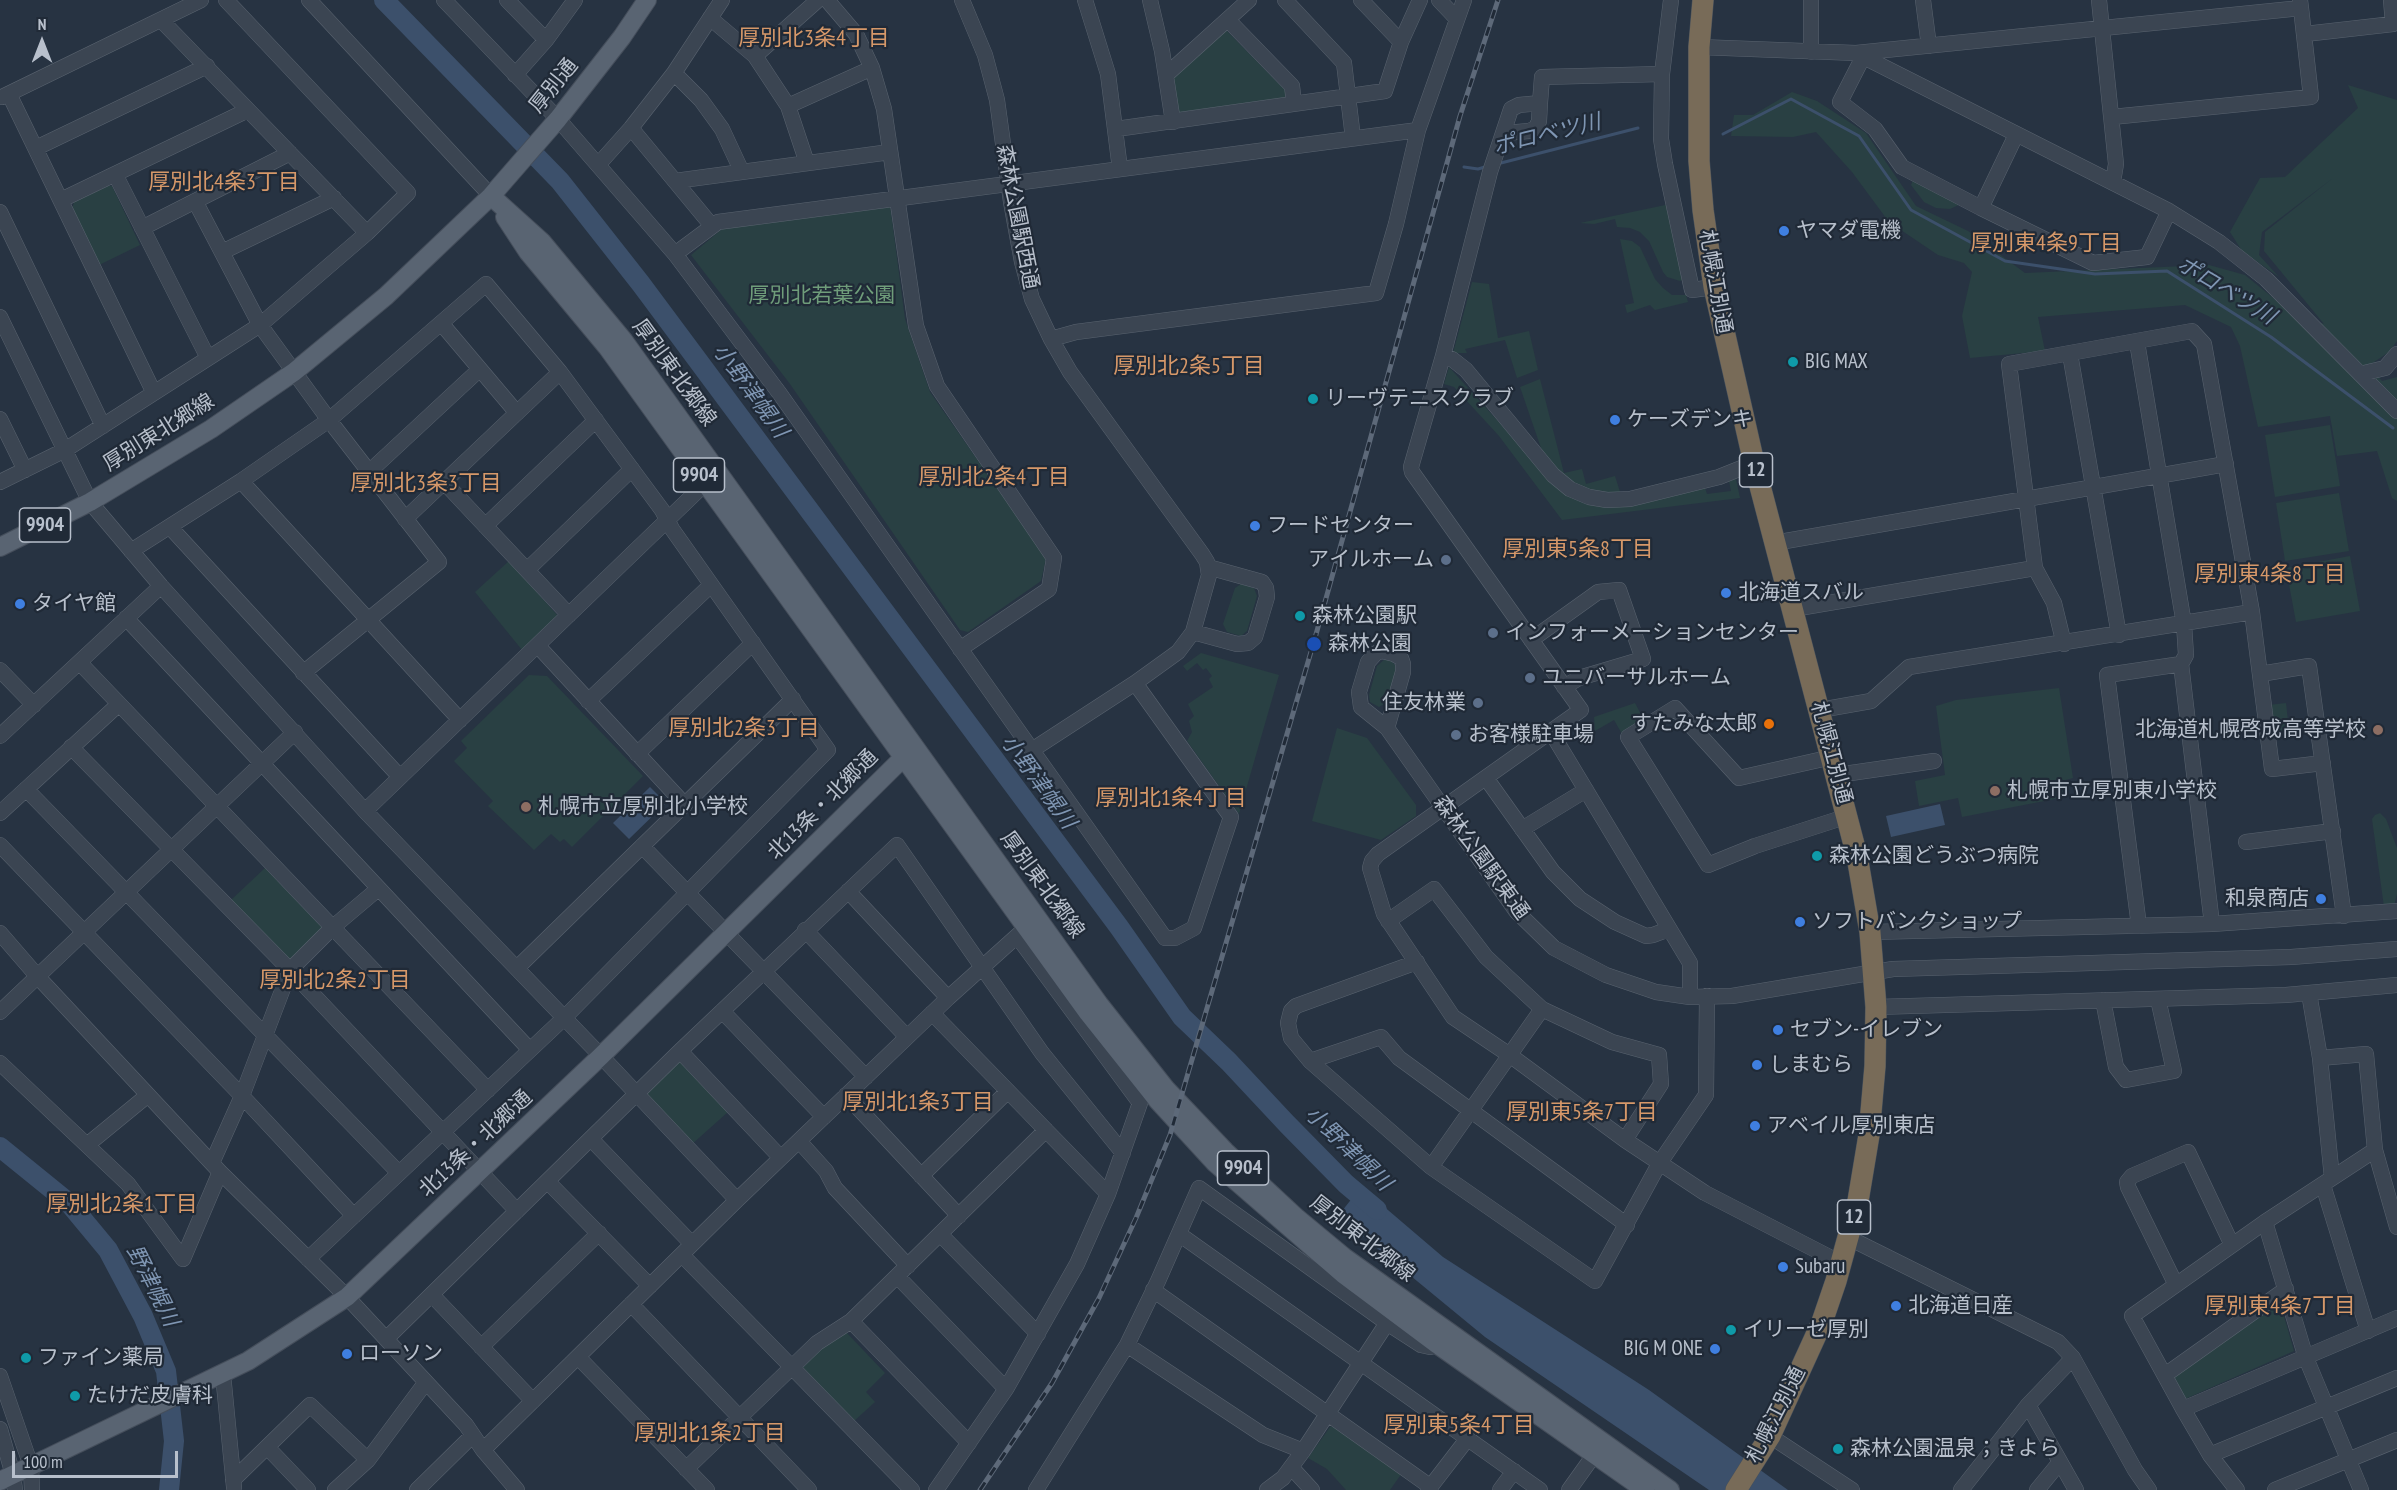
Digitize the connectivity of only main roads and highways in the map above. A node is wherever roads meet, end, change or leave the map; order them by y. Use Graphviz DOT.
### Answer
graph roads {
  1 [pos="647,0"];
  2 [pos="1702,0"];
  3 [pos="491,196"];
  4 [pos="0,547"];
  5 [pos="909,752"];
  6 [pos="10,1482"];
  7 [pos="1645,1490"];
  8 [pos="1670,1490"];
  9 [pos="1736,1490"];
  1 -- 3 [label="main road, 厚別通"];
  2 -- 9 [label="highway, 札幌江別通 / 12"];
  3 -- 4 [label="main road, 厚別東北郷線 / 9904"];
  3 -- 5 [label="main road, 厚別東北郷線 / 9904"];
  5 -- 6 [label="main road, 北13条・北郷通"];
  5 -- 7 [label="main road, 厚別東北郷線 / 9904"];
  5 -- 8 [label="main road, 厚別東北郷線 / 9904"];
}
